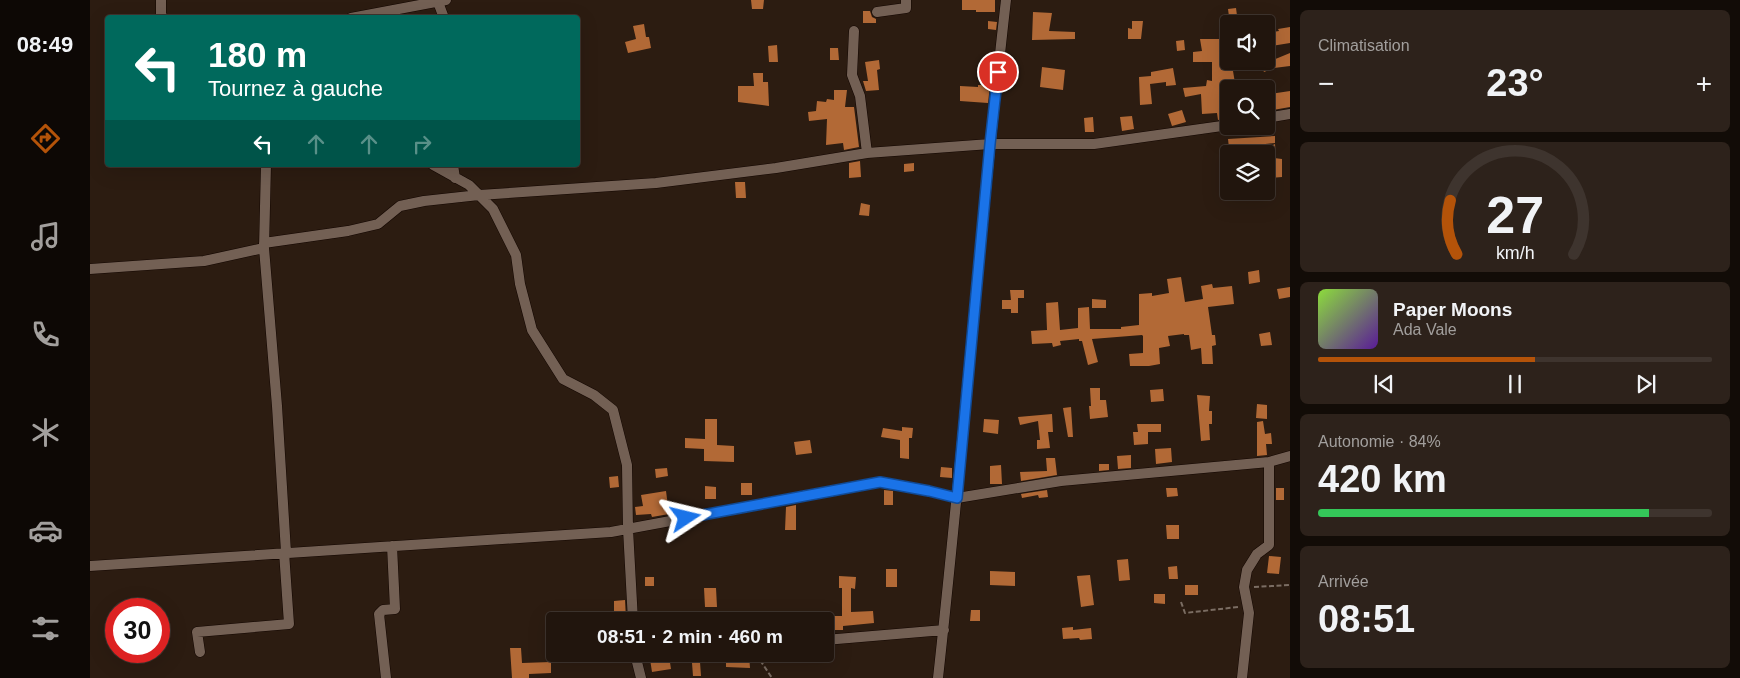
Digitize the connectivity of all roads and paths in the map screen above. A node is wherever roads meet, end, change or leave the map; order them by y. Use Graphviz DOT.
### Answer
graph roads {
  1 [pos="161,0"];
  2 [pos="906,0"];
  3 [pos="1006,0"];
  4 [pos="442,1"];
  5 [pos="877,12"];
  6 [pos="162,15"];
  7 [pos="367,15"];
  8 [pos="444,15"];
  9 [pos="854,31"];
  10 [pos="1290,114"];
  11 [pos="1275,116"];
  12 [pos="1220,127"];
  13 [pos="990,144"];
  14 [pos="866,153"];
  15 [pos="266,167"];
  16 [pos="436,167"];
  17 [pos="453,167"];
  18 [pos="454,178"];
  19 [pos="479,195"];
  20 [pos="264,245"];
  21 [pos="90,269"];
  22 [pos="1290,456"];
  23 [pos="1269,462"];
  24 [pos="957,498"];
  25 [pos="628,529"];
  26 [pos="392,546"];
  27 [pos="285,552"];
  28 [pos="90,566"];
  29 [pos="1290,585"];
  30 [pos="1244,587"];
  31 [pos="1181,602"];
  32 [pos="1248,606"];
  33 [pos="633,612"];
  34 [pos="944,630"];
  35 [pos="834,639"];
  36 [pos="200,652"];
  37 [pos="637,662"];
  38 [pos="761,662"];
  39 [pos="386,678"];
  40 [pos="641,678"];
  41 [pos="772,678"];
  42 [pos="938,678"];
  43 [pos="1242,678"];
  1 -- 6 [label="street"];
  2 -- 5 [label="street"];
  3 -- 13 [label="street"];
  4 -- 7 [label="street"];
  4 -- 8 [label="street"];
  9 -- 14 [label="street"];
  10 -- 11 [label="street"];
  12 -- 13 [label="street"];
  13 -- 14 [label="street"];
  13 -- 24 [label="street"];
  14 -- 19 [label="street"];
  15 -- 20 [label="street"];
  16 -- 18 [label="street"];
  17 -- 18 [label="street"];
  18 -- 19 [label="street"];
  19 -- 20 [label="street"];
  19 -- 25 [label="street"];
  20 -- 21 [label="street"];
  20 -- 27 [label="street"];
  22 -- 23 [label="street"];
  23 -- 24 [label="street"];
  23 -- 30 [label="street"];
  24 -- 25 [label="street"];
  24 -- 34 [label="street"];
  25 -- 26 [label="street"];
  25 -- 33 [label="street"];
  26 -- 27 [label="street"];
  26 -- 39 [label="street"];
  27 -- 28 [label="street"];
  27 -- 36 [label="street"];
  29 -- 30 [label="path"];
  30 -- 32 [label="street"];
  31 -- 32 [label="path"];
  32 -- 43 [label="street"];
  34 -- 35 [label="street"];
  34 -- 42 [label="street"];
  37 -- 40 [label="street"];
  38 -- 41 [label="path"];
}
